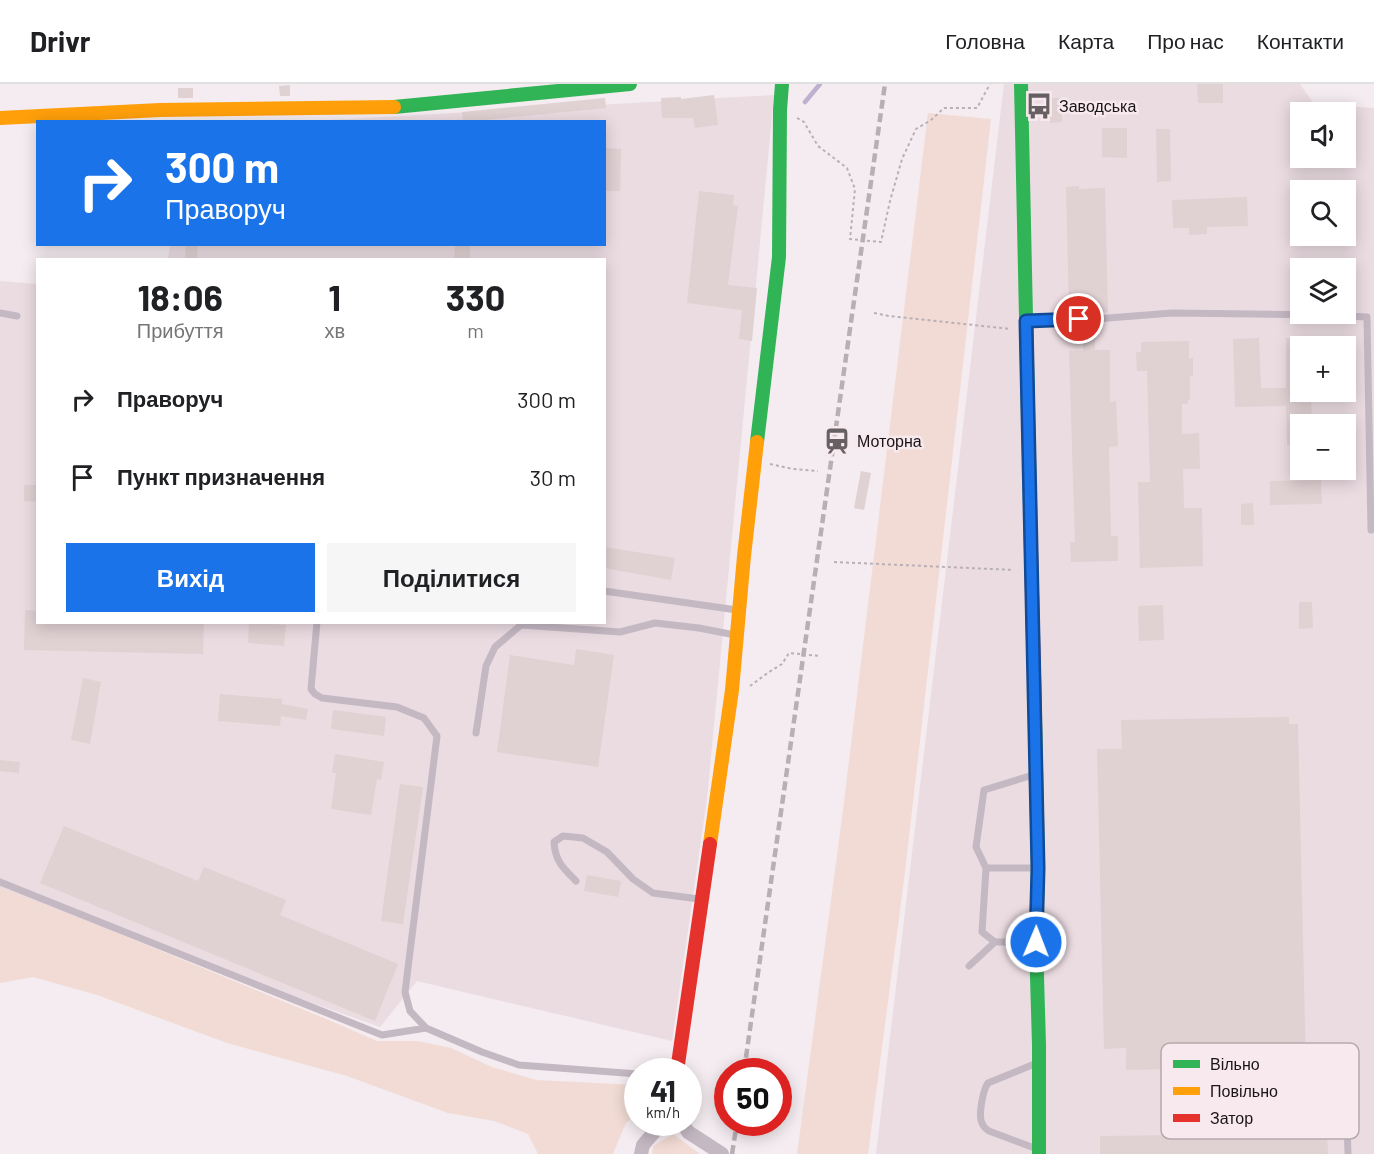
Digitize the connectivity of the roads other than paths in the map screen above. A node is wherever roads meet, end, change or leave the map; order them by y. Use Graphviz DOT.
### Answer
graph roads {
  1 [pos="630,84"];
  2 [pos="782,84"];
  3 [pos="1021,84"];
  4 [pos="0,118"];
  5 [pos="0,313"];
  6 [pos="17,316"];
  7 [pos="1079,319"];
  8 [pos="1096,319"];
  9 [pos="1026,326"];
  10 [pos="1371,530"];
  11 [pos="606,591"];
  12 [pos="740,611"];
  13 [pos="317,624"];
  14 [pos="737,636"];
  15 [pos="476,734"];
  16 [pos="1035,774"];
  17 [pos="986,868"];
  18 [pos="1038,868"];
  19 [pos="576,881"];
  20 [pos="0,882"];
  21 [pos="702,899"];
  22 [pos="995,942"];
  23 [pos="1036,942"];
  24 [pos="969,966"];
  25 [pos="426,1028"];
  26 [pos="679,1058"];
  27 [pos="1039,1062"];
  28 [pos="624,1073"];
  29 [pos="651,1136"];
  30 [pos="693,1136"];
  31 [pos="1348,1139"];
  32 [pos="1039,1152"];
  33 [pos="642,1154"];
  34 [pos="722,1154"];
  35 [pos="1348,1154"];
  1 -- 4 [label="street"];
  2 -- 12 [label="street"];
  3 -- 9 [label="street"];
  5 -- 6 [label="lane"];
  7 -- 9 [label="lane"];
  8 -- 10 [label="lane"];
  9 -- 16 [label="street"];
  11 -- 12 [label="lane"];
  12 -- 14 [label="street"];
  13 -- 25 [label="lane"];
  14 -- 15 [label="lane"];
  14 -- 21 [label="street"];
  16 -- 17 [label="lane"];
  16 -- 18 [label="street"];
  17 -- 18 [label="lane"];
  17 -- 22 [label="lane"];
  18 -- 23 [label="street"];
  19 -- 21 [label="lane"];
  20 -- 25 [label="lane"];
  21 -- 26 [label="street"];
  22 -- 23 [label="lane"];
  22 -- 24 [label="lane"];
  23 -- 27 [label="street"];
  25 -- 28 [label="lane"];
  27 -- 32 [label="street"];
  27 -- 32 [label="lane"];
  29 -- 33 [label="street"];
  30 -- 34 [label="street"];
  31 -- 35 [label="lane"];
}
